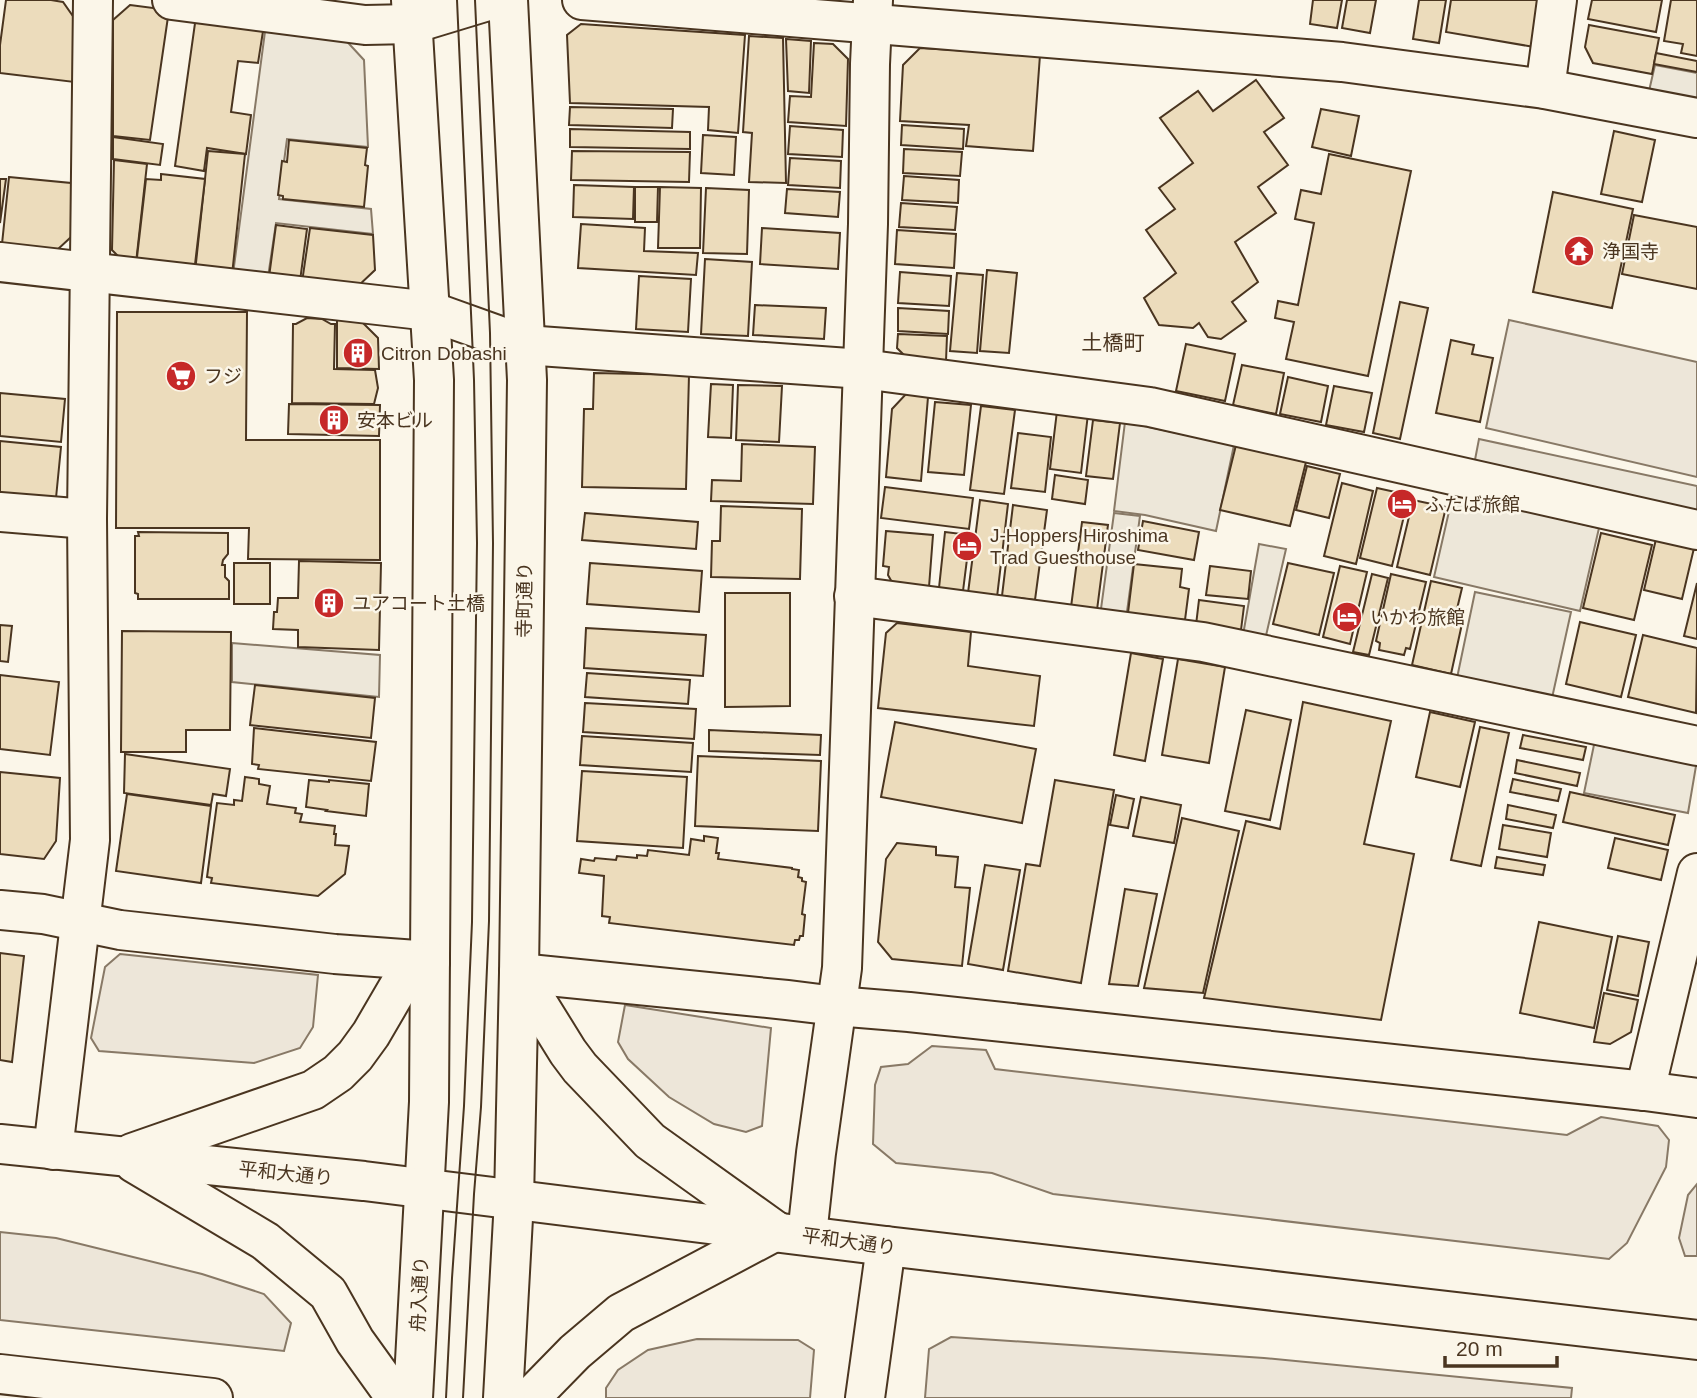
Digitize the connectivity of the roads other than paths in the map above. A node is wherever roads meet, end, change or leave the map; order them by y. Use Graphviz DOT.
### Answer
graph roads {
  1 [pos="93,0"];
  2 [pos="173,0"];
  3 [pos="491,0"];
  4 [pos="508,0"];
  5 [pos="582,0"];
  6 [pos="1557,0"];
  7 [pos="873,11"];
  8 [pos="411,12"];
  9 [pos="1545,89"];
  10 [pos="1697,118"];
  11 [pos="0,262"];
  12 [pos="89,271"];
  13 [pos="430,311"];
  14 [pos="525,345"];
  15 [pos="863,369"];
  16 [pos="0,512"];
  17 [pos="87,519"];
  18 [pos="1697,530"];
  19 [pos="854,597"];
  20 [pos="1697,746"];
  21 [pos="1697,873"];
  22 [pos="0,909"];
  23 [pos="81,922"];
  24 [pos="430,961"];
  25 [pos="519,973"];
  26 [pos="836,1006"];
  27 [pos="1645,1091"];
  28 [pos="1697,1098"];
  29 [pos="0,1144"];
  30 [pos="52,1150"];
  31 [pos="123,1157"];
  32 [pos="425,1189"];
  33 [pos="514,1200"];
  34 [pos="791,1233"];
  35 [pos="886,1246"];
  36 [pos="1697,1340"];
  37 [pos="0,1374"];
  38 [pos="213,1398"];
  39 [pos="396,1398"];
  40 [pos="413,1398"];
  41 [pos="503,1398"];
  42 [pos="530,1398"];
  43 [pos="865,1398"];
  1 -- 12 [label="street"];
  2 -- 8 [label="street"];
  3 -- 8 [label="street"];
  4 -- 14 [label="street, 寺町通り"];
  5 -- 7 [label="street"];
  6 -- 9 [label="street"];
  7 -- 9 [label="street"];
  7 -- 15 [label="street"];
  8 -- 13 [label="street"];
  9 -- 10 [label="street"];
  11 -- 12 [label="street"];
  12 -- 13 [label="street"];
  12 -- 17 [label="street"];
  13 -- 14 [label="street"];
  13 -- 24 [label="street"];
  14 -- 15 [label="street"];
  14 -- 25 [label="street, 寺町通り"];
  15 -- 18 [label="street"];
  15 -- 19 [label="street"];
  16 -- 17 [label="street"];
  17 -- 23 [label="street"];
  19 -- 20 [label="street"];
  19 -- 26 [label="street"];
  21 -- 27 [label="street"];
  22 -- 23 [label="street"];
  23 -- 24 [label="street"];
  23 -- 30 [label="street"];
  24 -- 31 [label="street"];
  24 -- 32 [label="street"];
  25 -- 26 [label="street"];
  25 -- 33 [label="street, 寺町通り"];
  25 -- 34 [label="street"];
  26 -- 27 [label="street"];
  26 -- 34 [label="street"];
  27 -- 28 [label="street"];
  29 -- 30 [label="street, 平和大通り"];
  30 -- 31 [label="street, 平和大通り"];
  31 -- 32 [label="street, 平和大通り"];
  31 -- 39 [label="street"];
  32 -- 33 [label="street, 平和大通り"];
  32 -- 40 [label="street, 舟入通り"];
  33 -- 34 [label="street, 平和大通り"];
  33 -- 41 [label="street"];
  34 -- 35 [label="street, 平和大通り"];
  34 -- 42 [label="street"];
  35 -- 36 [label="street, 平和大通り"];
  35 -- 43 [label="street"];
  37 -- 38 [label="street"];
}
